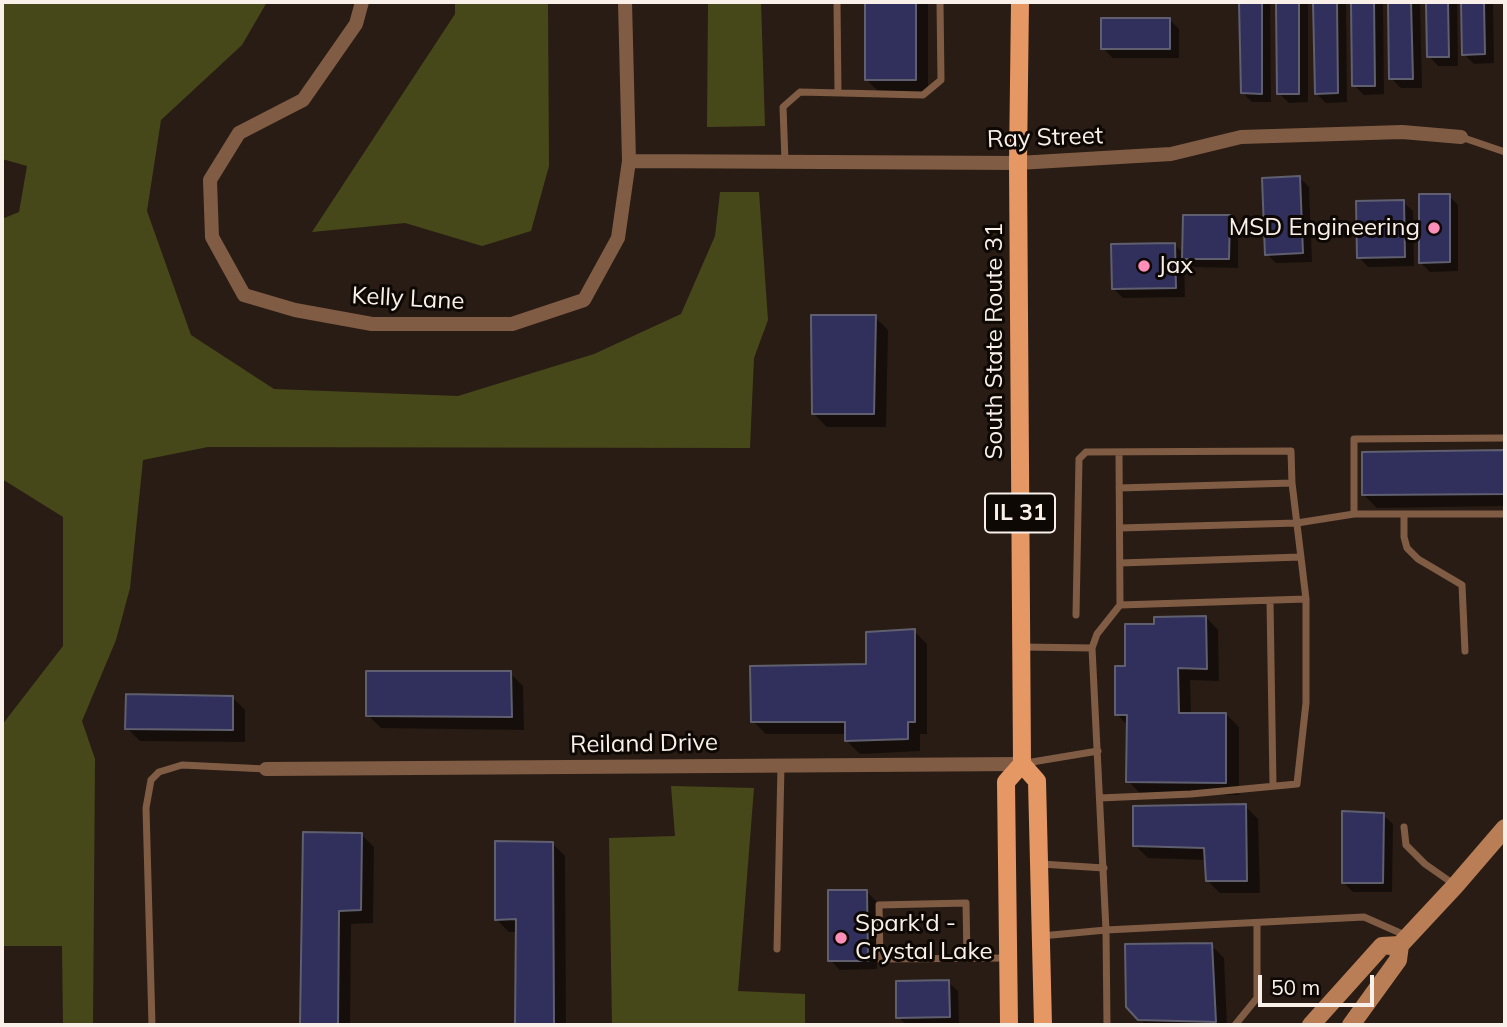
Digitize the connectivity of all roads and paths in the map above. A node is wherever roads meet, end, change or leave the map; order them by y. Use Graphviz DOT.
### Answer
graph roads {
  1 [pos="362,2"];
  2 [pos="625,2"];
  3 [pos="837,2"];
  4 [pos="940,2"];
  5 [pos="1020,2"];
  6 [pos="838,93"];
  7 [pos="1461,136"];
  8 [pos="1505,152"];
  9 [pos="629,161"];
  10 [pos="785,162"];
  11 [pos="1018,163"];
  12 [pos="1505,438"];
  13 [pos="1119,452"];
  14 [pos="1292,483"];
  15 [pos="1119,488"];
  16 [pos="1505,513"];
  17 [pos="1354,514"];
  18 [pos="1404,514"];
  19 [pos="1297,523"];
  20 [pos="1120,528"];
  21 [pos="1301,557"];
  22 [pos="1120,563"];
  23 [pos="1306,599"];
  24 [pos="1270,601"];
  25 [pos="1120,605"];
  26 [pos="1076,615"];
  27 [pos="1021,647"];
  28 [pos="1092,648"];
  29 [pos="1465,651"];
  30 [pos="1098,751"];
  31 [pos="1021,764"];
  32 [pos="781,765"];
  33 [pos="266,769"];
  34 [pos="1273,785"];
  35 [pos="1100,797"];
  36 [pos="1404,827"];
  37 [pos="1505,828"];
  38 [pos="1038,864"];
  39 [pos="1104,868"];
  40 [pos="1455,886"];
  41 [pos="1257,922"];
  42 [pos="1106,930"];
  43 [pos="1041,936"];
  44 [pos="1404,940"];
  45 [pos="777,949"];
  46 [pos="967,958"];
  47 [pos="1009,958"];
  48 [pos="152,1025"];
  49 [pos="1009,1025"];
  50 [pos="1043,1025"];
  51 [pos="1107,1025"];
  52 [pos="1235,1025"];
  53 [pos="1311,1025"];
  54 [pos="1351,1025"];
  1 -- 9 [label="street, Kelly Lane"];
  2 -- 9 [label="street, Kelly Lane"];
  3 -- 6 [label="lane"];
  4 -- 6 [label="lane"];
  5 -- 11 [label="main road, South State Route 31 / IL 31"];
  6 -- 10 [label="lane"];
  7 -- 8 [label="lane"];
  7 -- 11 [label="street, Ray Street"];
  9 -- 10 [label="street, Ray Street"];
  10 -- 11 [label="street, Ray Street"];
  11 -- 27 [label="main road, South State Route 31 / IL 31"];
  12 -- 17 [label="lane"];
  13 -- 14 [label="lane"];
  13 -- 15 [label="lane"];
  13 -- 26 [label="lane"];
  14 -- 15 [label="lane"];
  14 -- 19 [label="lane"];
  15 -- 20 [label="lane"];
  16 -- 18 [label="lane"];
  17 -- 18 [label="lane"];
  17 -- 19 [label="lane"];
  18 -- 29 [label="lane"];
  19 -- 20 [label="lane"];
  19 -- 21 [label="lane"];
  20 -- 22 [label="lane"];
  21 -- 22 [label="lane"];
  21 -- 23 [label="lane"];
  22 -- 25 [label="lane"];
  23 -- 24 [label="lane"];
  23 -- 34 [label="lane"];
  24 -- 25 [label="lane"];
  24 -- 34 [label="lane"];
  25 -- 28 [label="lane"];
  27 -- 28 [label="lane"];
  27 -- 31 [label="main road, South State Route 31 / IL 31"];
  28 -- 30 [label="lane"];
  30 -- 31 [label="lane"];
  30 -- 35 [label="lane"];
  31 -- 32 [label="street, Reiland Drive"];
  31 -- 38 [label="main road, South State Route 31 / IL 31"];
  31 -- 47 [label="main road, South State Route 31 / IL 31"];
  32 -- 33 [label="street, Reiland Drive"];
  32 -- 45 [label="lane"];
  33 -- 48 [label="lane"];
  34 -- 35 [label="lane"];
  35 -- 39 [label="lane"];
  36 -- 40 [label="lane"];
  37 -- 40 [label="main road"];
  38 -- 39 [label="lane"];
  38 -- 43 [label="main road, South State Route 31 / IL 31"];
  39 -- 42 [label="lane"];
  40 -- 44 [label="main road"];
  41 -- 42 [label="lane"];
  41 -- 44 [label="lane"];
  41 -- 52 [label="lane"];
  42 -- 43 [label="lane"];
  42 -- 51 [label="lane"];
  43 -- 50 [label="main road, South State Route 31 / IL 31"];
  44 -- 53 [label="main road"];
  44 -- 54 [label="main road"];
  46 -- 46 [label="lane"];
  46 -- 47 [label="lane"];
  47 -- 49 [label="main road, South State Route 31 / IL 31"];
}
